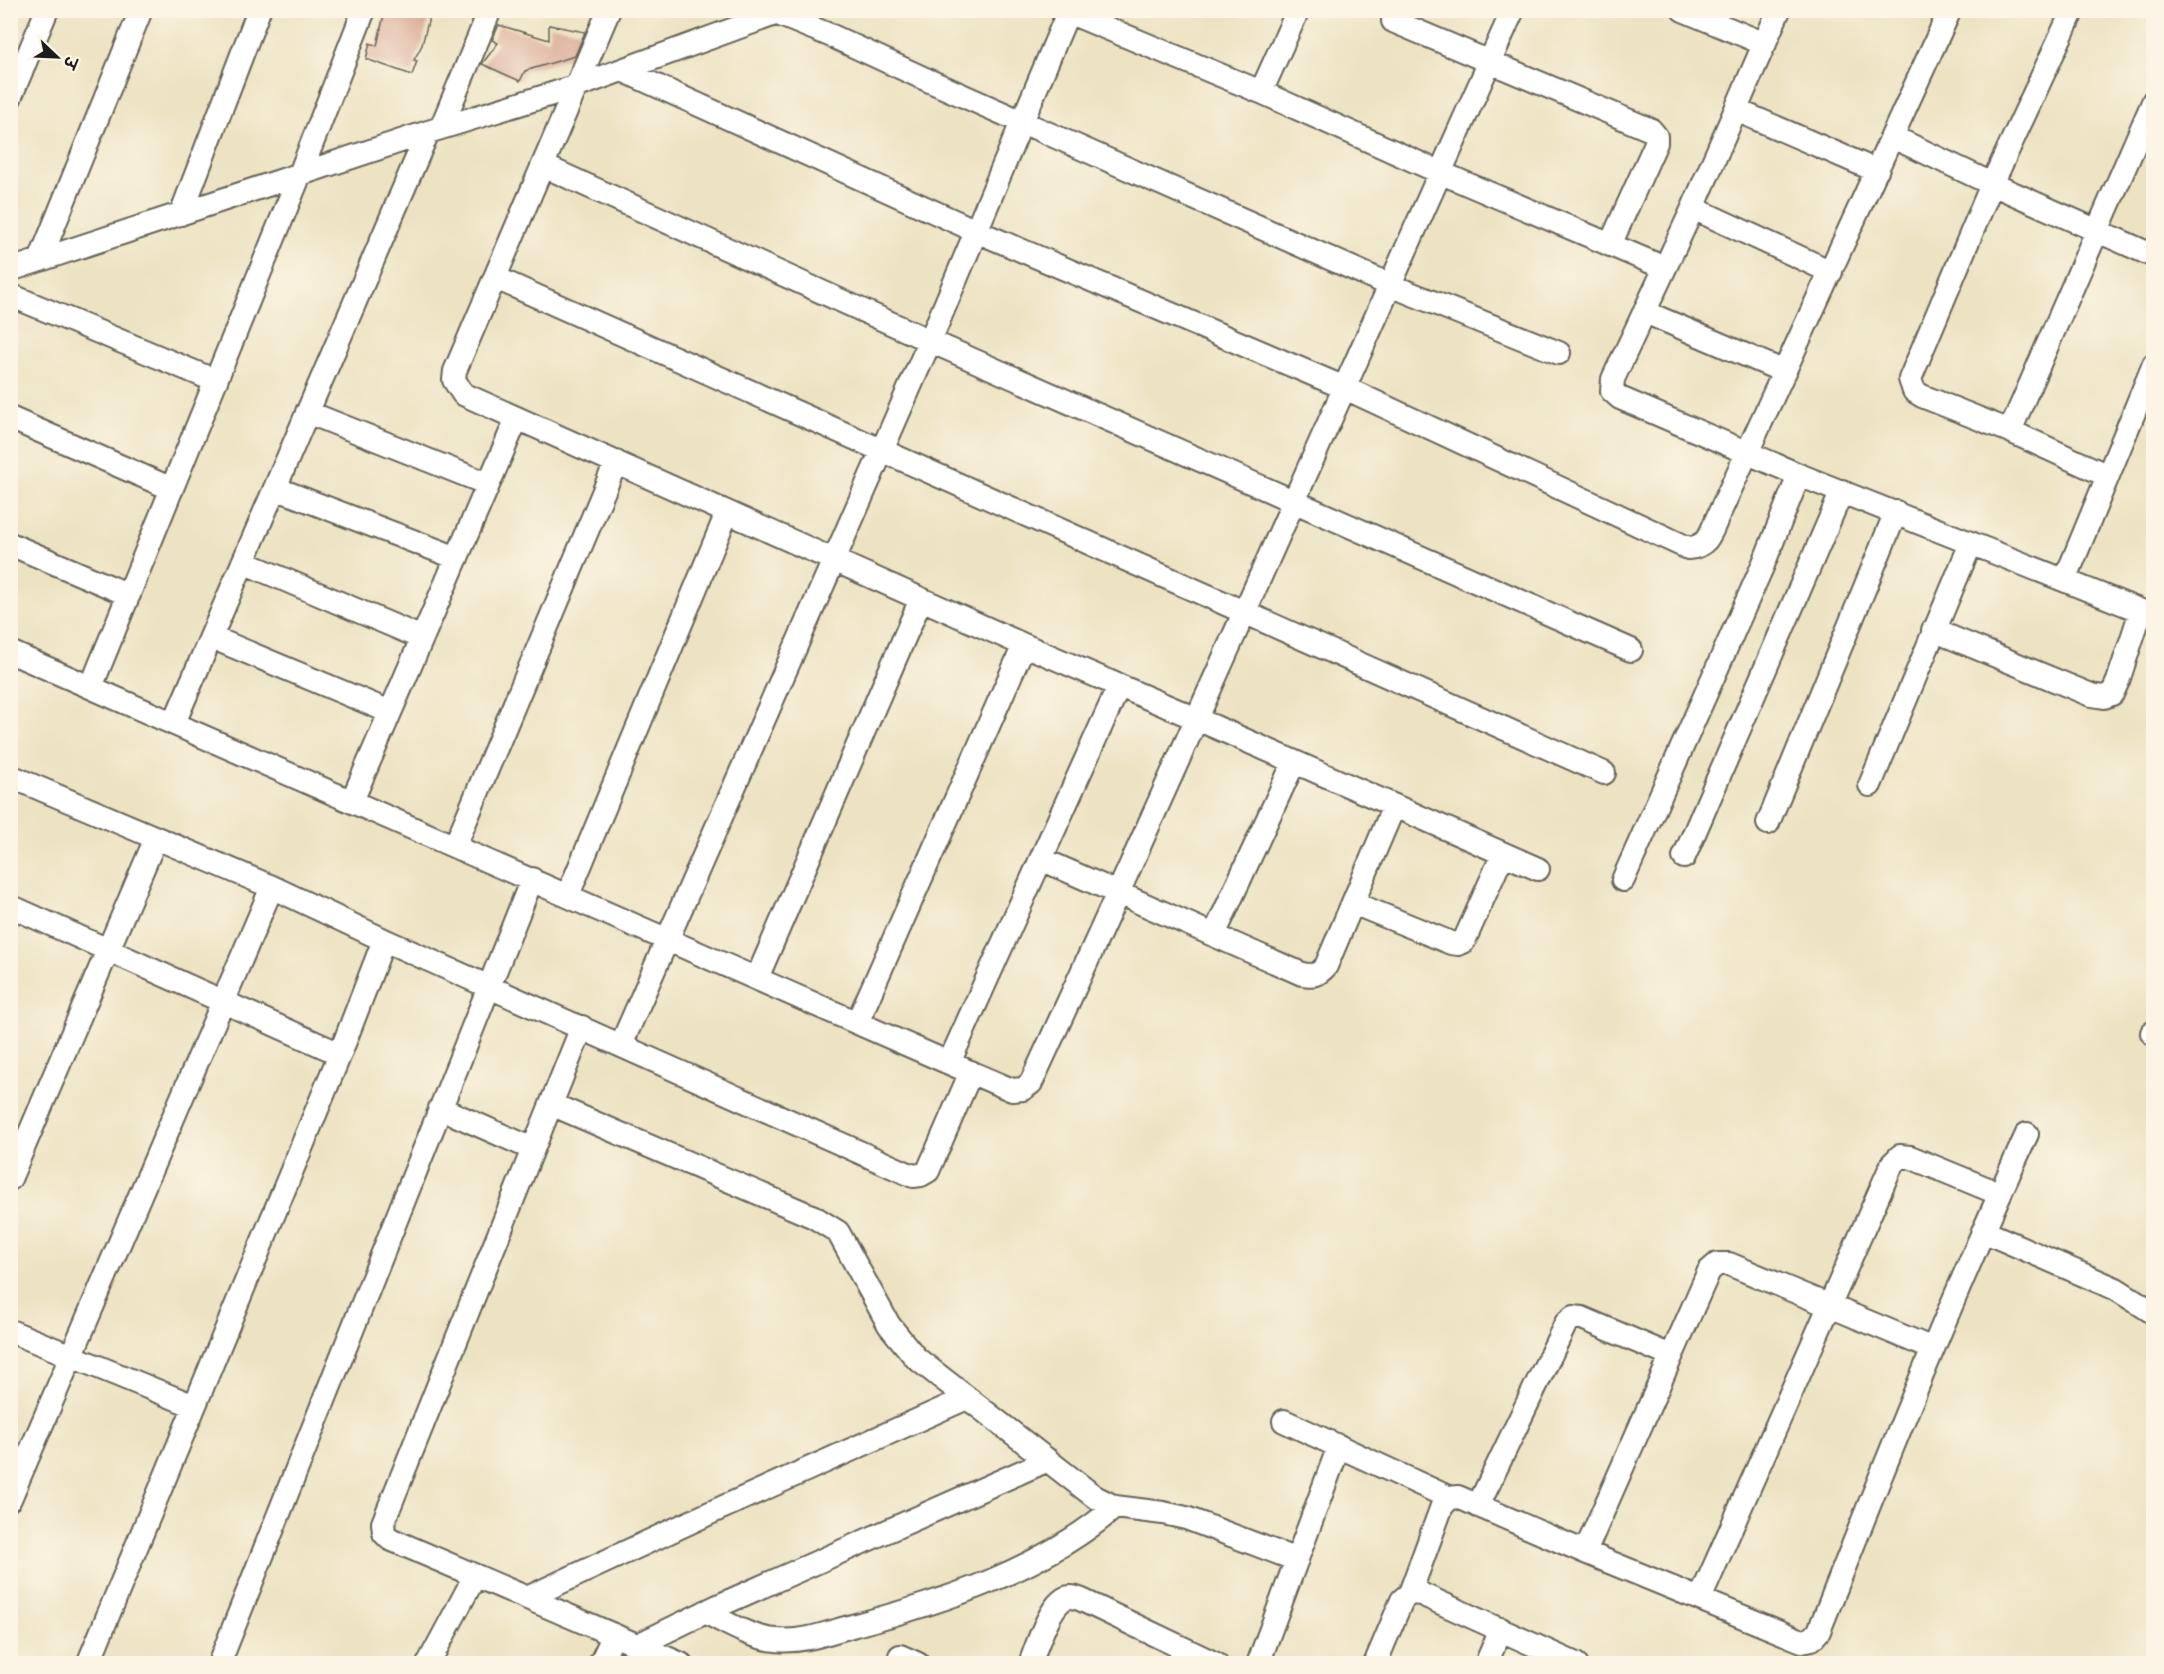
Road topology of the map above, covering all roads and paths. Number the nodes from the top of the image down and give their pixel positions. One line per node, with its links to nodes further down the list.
1 (47, 10): 21 (street)
2 (141, 10): 38 (street)
3 (259, 10): 33 (street)
4 (364, 10): 30 (street)
5 (490, 10): 25 (street)
6 (609, 10): 19 (street)
7 (1299, 10): 20 (street)
8 (1513, 10): 17 (street)
9 (1683, 10): 16 (street)
10 (1779, 10): 16 (street)
11 (1950, 10): 26 (street)
12 (2073, 10): 31 (street)
13 (1066, 11): 20 (street); 24 (street)
14 (782, 12): 18 (street); 24 (street)
15 (1393, 21): 17 (street)
16 (1765, 44): 23 (street)
17 (1490, 61): 29 (street); 36 (street)
18 (622, 70): 19 (street); 34 (street)
19 (578, 86): 25 (street); 27 (street)
20 (1261, 92): 29 (street)
21 (10, 98)
22 (2154, 100): 35 (street)
23 (1736, 110): 28 (street); 32 (street)
24 (1021, 121): 34 (street); 43 (street)
25 (434, 130): 30 (street); 52 (street)
26 (1893, 137): 28 (street); 31 (street)
27 (543, 166): 42 (street); 46 (street)
28 (1877, 171): 41 (street)
29 (1439, 172): 36 (street); 43 (street)
30 (300, 174): 33 (street); 50 (street)
31 (1992, 184): 35 (street); 55 (street)
32 (1693, 208): 39 (street); 41 (street)
33 (181, 214): 38 (street)
34 (976, 231): 46 (street); 51 (street)
35 (2097, 231): 37 (street); 55 (street)
36 (1610, 245): 39 (street)
37 (2154, 256)
38 (40, 260): 40 (street)
39 (1665, 268): 45 (street)
40 (10, 270)
41 (1831, 272): 49 (street)
42 (496, 278): 54 (street); 56 (street)
43 (1390, 285): 47 (street); 51 (street)
44 (10, 295): 50 (street)
45 (1645, 312): 49 (street); 57 (street)
46 (930, 341): 56 (street); 65 (street)
47 (1559, 353)
48 (2154, 364): 60 (street)
49 (1785, 372): 57 (street)
50 (216, 381): 63 (street)
51 (1345, 388): 57 (street); 65 (street)
52 (308, 412): 61 (street); 62 (street)
53 (10, 418): 63 (street)
54 (517, 418): 58 (street); 61 (street)
55 (2010, 430): 60 (street)
56 (880, 451): 71 (street); 76 (street)
57 (1747, 452): 59 (street)
58 (616, 462): 67 (street); 97 (street)
59 (1798, 475): 64 (street); 103 (street)
60 (2108, 476): 73 (street)
61 (488, 484): 70 (street)
62 (275, 488): 70 (street); 72 (street)
63 (172, 489): 74 (street)
64 (1842, 491): 66 (street); 99 (street)
65 (1293, 502): 76 (street); 82 (street)
66 (1896, 512): 68 (street); 95 (street)
67 (727, 513): 71 (street); 106 (street)
68 (1971, 543): 73 (street); 78 (street)
69 (10, 544): 74 (street)
70 (457, 558): 80 (street)
71 (833, 560): 75 (street); 110 (street)
72 (243, 562): 79 (street); 80 (street)
73 (2065, 580): 77 (street)
74 (129, 595): 85 (street)
75 (921, 600): 81 (street); 113 (street)
76 (1244, 611): 87 (street); 90 (street)
77 (2147, 613): 78 (street)
78 (1933, 630): 92 (street)
79 (211, 638): 86 (street); 88 (street)
80 (422, 638): 86 (street)
81 (1024, 645): 84 (street); 116 (street)
82 (1631, 650)
83 (10, 652): 85 (street)
84 (1119, 686): 87 (street); 100 (street)
85 (91, 687): 88 (street)
86 (390, 712): 93 (street)
87 (1197, 719): 89 (street); 105 (street)
88 (174, 723): 93 (street)
89 (1293, 762): 94 (street); 109 (street)
90 (1604, 773)
91 (10, 776): 96 (street)
92 (1870, 785)
93 (352, 801): 97 (street)
94 (1394, 806): 98 (street); 107 (street)
95 (1768, 823)
96 (156, 838): 104 (street); 112 (street)
97 (455, 846): 102 (street)
98 (1503, 854): 101 (street); 107 (street)
99 (1684, 857)
100 (1041, 859): 105 (street); 120 (street)
101 (1538, 869)
102 (532, 879): 106 (street); 114 (street)
103 (1623, 880)
104 (272, 887): 111 (street); 115 (street)
105 (1119, 893): 109 (street); 121 (street)
106 (568, 895): 110 (street)
107 (1353, 903): 109 (street)
108 (10, 906): 112 (street)
109 (1214, 935)
110 (666, 938): 113 (street); 118 (street)
111 (384, 940): 114 (street); 119 (street)
112 (109, 949): 115 (street); 126 (street)
113 (757, 978): 116 (street)
114 (488, 986): 117 (street); 123 (street)
115 (223, 1001): 119 (street); 133 (street)
116 (857, 1023): 120 (street)
117 (582, 1027): 118 (street); 122 (street)
118 (621, 1045): 121 (street)
119 (339, 1053): 136 (street)
120 (949, 1063): 121 (street)
121 (971, 1072)
122 (552, 1104): 125 (street); 135 (street)
123 (440, 1108): 125 (street); 155 (street)
124 (2027, 1134): 127 (street)
125 (533, 1149): 146 (street)
126 (10, 1179)
127 (2000, 1194): 128 (street); 129 (street)
128 (1983, 1231): 130 (street); 132 (street)
129 (1829, 1306): 132 (street); 134 (street); 149 (street)
130 (2154, 1312)
131 (10, 1331): 133 (street)
132 (1933, 1349): 149 (street)
133 (72, 1356): 136 (street); 141 (street)
134 (1671, 1356): 142 (street); 144 (street)
135 (967, 1398): 139 (street); 148 (street)
136 (194, 1407): 154 (street)
137 (1284, 1421): 138 (street)
138 (1339, 1446): 140 (street); 145 (street)
139 (1048, 1460): 143 (street); 150 (street)
140 (1450, 1498): 142 (street); 147 (street)
141 (10, 1499)
142 (1478, 1506): 144 (street)
143 (1115, 1507): 145 (street); 150 (street)
144 (1585, 1552): 149 (street)
145 (1297, 1560): 161 (street)
146 (475, 1576): 148 (street); 156 (street)
147 (1410, 1593): 151 (street); 162 (street)
148 (527, 1598): 152 (street)
149 (1700, 1599)
150 (705, 1612): 153 (street)
151 (1501, 1629): 163 (street); 164 (street)
152 (614, 1635): 153 (street); 157 (street)
153 (638, 1645): 158 (street)
154 (88, 1664)
155 (219, 1664)
156 (428, 1664)
157 (600, 1664)
158 (681, 1664)
159 (1030, 1664): 160 (street)
160 (1216, 1664)
161 (1258, 1664)
162 (1375, 1664)
163 (1486, 1664)
164 (1576, 1664)

